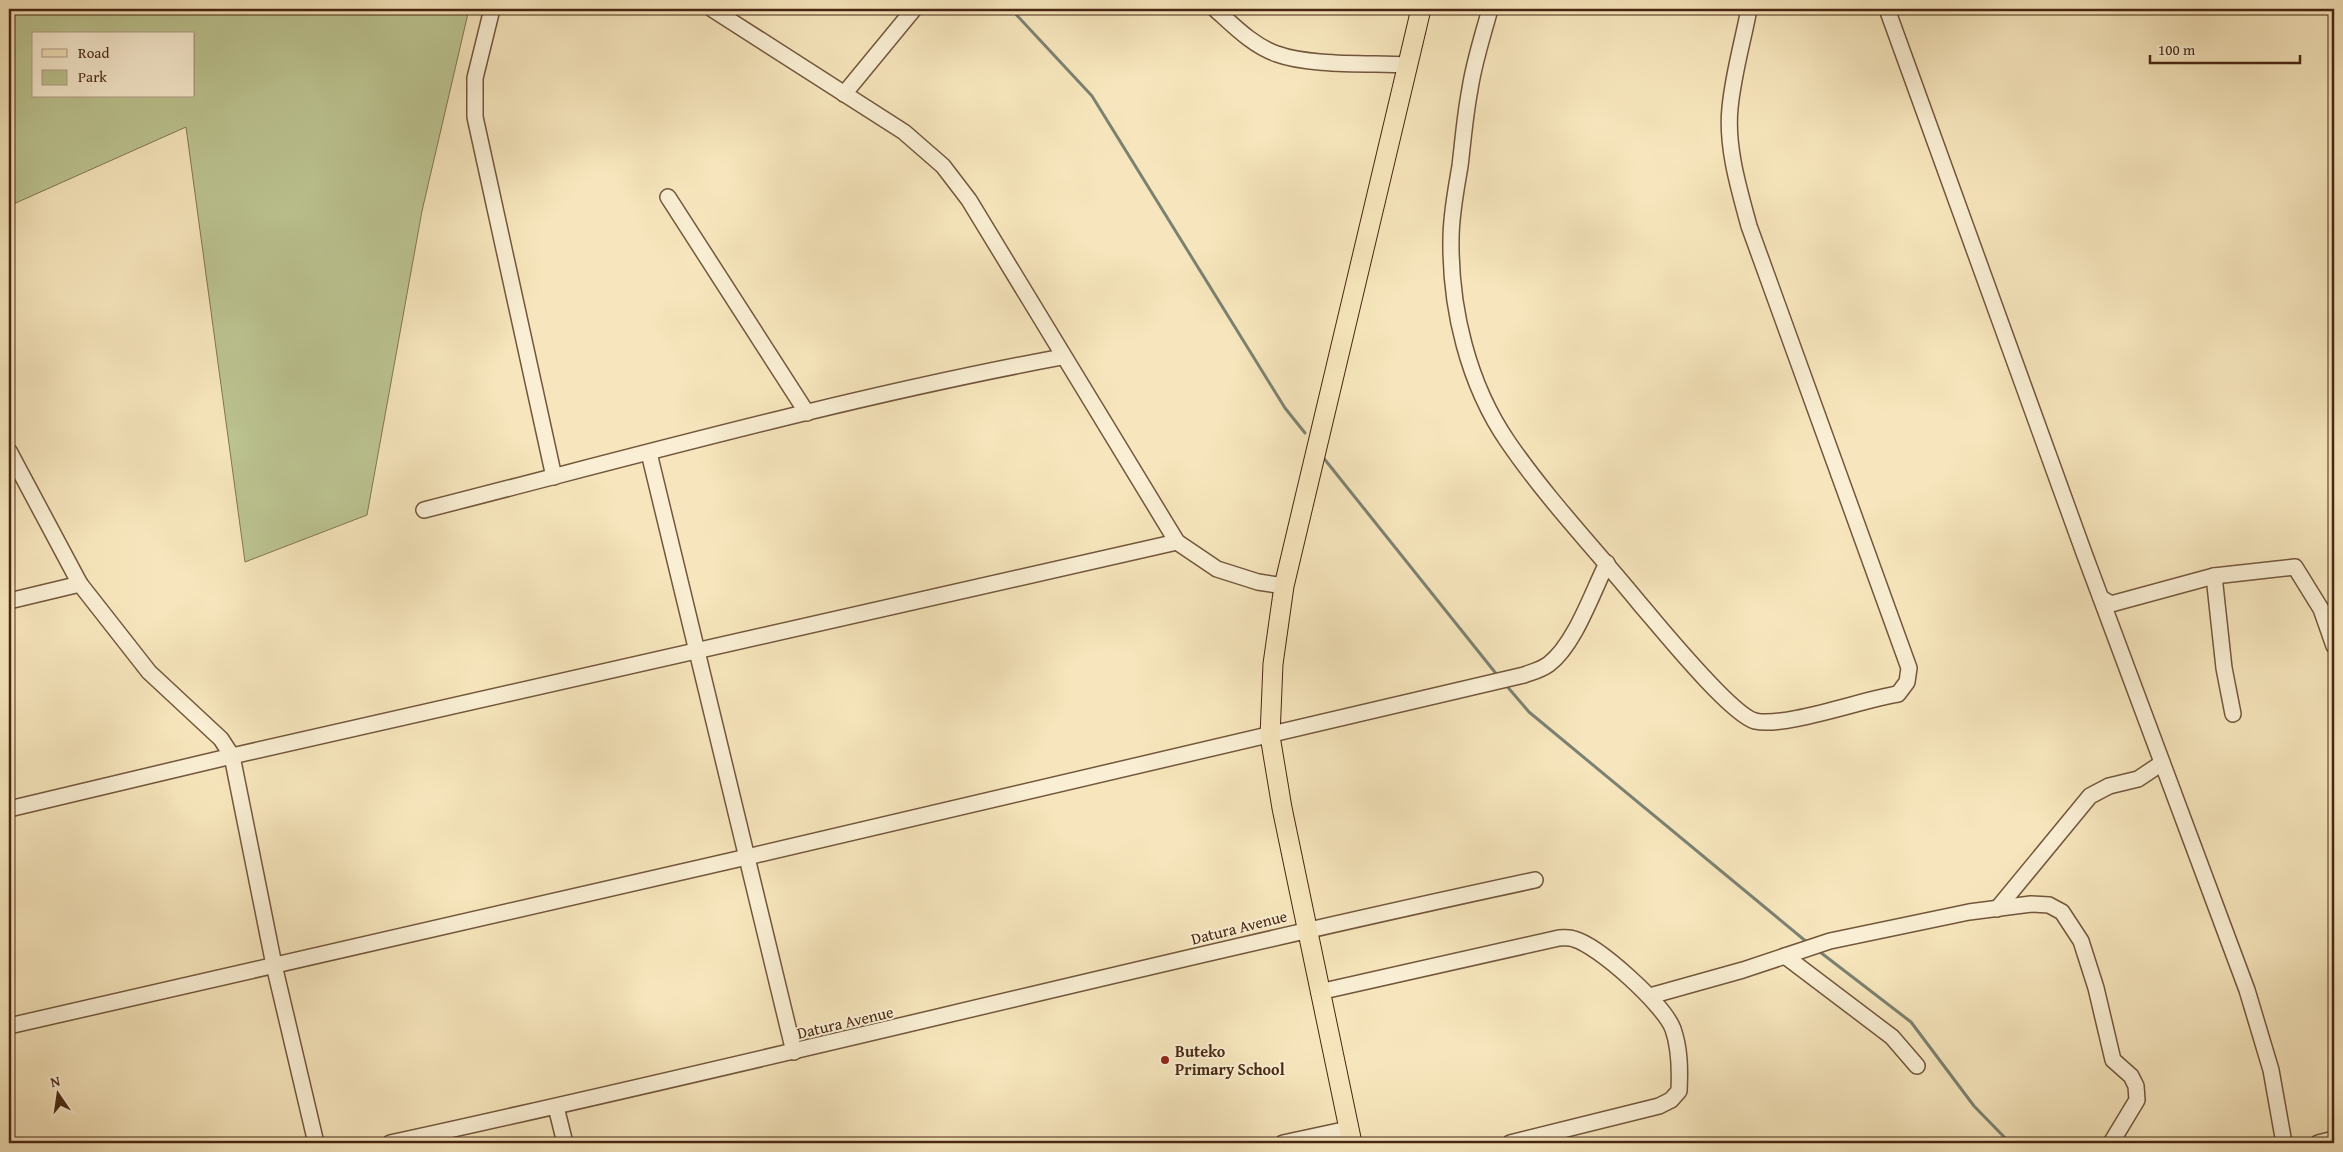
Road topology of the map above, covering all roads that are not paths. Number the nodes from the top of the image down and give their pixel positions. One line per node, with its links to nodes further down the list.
1 (492, 9): 16 (street)
2 (712, 9): 10 (street)
3 (914, 9): 10 (street)
4 (1215, 9): 9 (street)
5 (1421, 9): 9 (main road)
6 (1490, 9): 19 (street)
7 (1749, 9): 19 (street)
8 (1887, 9): 23 (street)
9 (1407, 65): 22 (main road)
10 (844, 94): 12 (street)
11 (668, 197): 13 (street)
12 (1062, 357): 13 (street); 18 (street)
13 (807, 413): 15 (street)
14 (9, 451): 21 (street)
15 (648, 453): 16 (street); 26 (street)
16 (554, 477): 17 (street)
17 (424, 510)
18 (1177, 542): 22 (street); 26 (street)
19 (1607, 563): 28 (street)
20 (2214, 576): 23 (street); 25 (street); 27 (street)
21 (80, 584): 24 (street); 29 (street)
22 (1284, 586): 28 (main road)
23 (2101, 598): 30 (street)
24 (9, 601)
25 (2334, 646)
26 (697, 652): 29 (street); 32 (street)
27 (2233, 714)
28 (1270, 736): 32 (street); 35 (main road)
29 (232, 756): 31 (street); 37 (street)
30 (2162, 763): 34 (street); 52 (street)
31 (9, 809)
32 (747, 858): 37 (street); 41 (street)
33 (1534, 880): 35 (street, Datura Avenue)
34 (1997, 909): 36 (street); 51 (street)
35 (1307, 929): 38 (main road); 41 (street, Datura Avenue)
36 (1785, 956): 39 (street); 42 (street)
37 (274, 965): 40 (street); 46 (street)
38 (1319, 992): 39 (street); 44 (main road)
39 (1650, 996): 50 (street)
40 (9, 1026)
41 (794, 1052): 43 (street, Datura Avenue)
42 (1917, 1066)
43 (556, 1107): 47 (street, Datura Avenue); 48 (street)
44 (1350, 1136): 49 (street)
45 (2334, 1139): 53 (street)
46 (316, 1143)
47 (390, 1143)
48 (565, 1143)
49 (1283, 1143)
50 (1510, 1143)
51 (2111, 1143)
52 (2284, 1143)
53 (2318, 1143)

